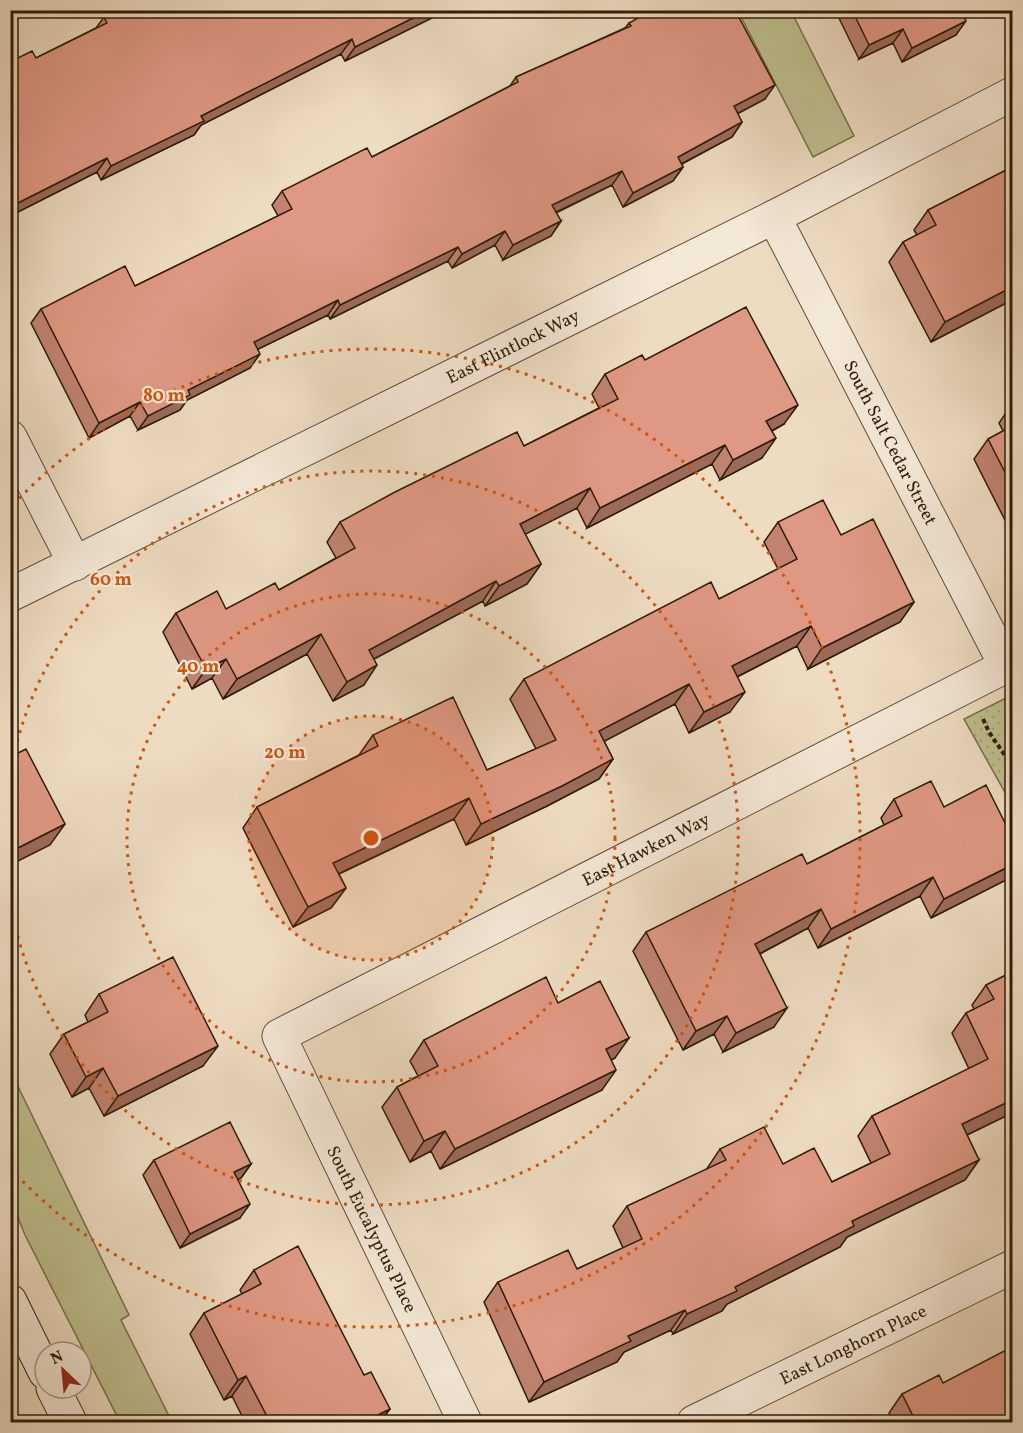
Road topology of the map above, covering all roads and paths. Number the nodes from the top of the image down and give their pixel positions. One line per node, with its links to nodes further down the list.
1 (1012, 94): 2 (street, East Flintlock Way)
2 (774, 217): 4 (street, East Flintlock Way); 6 (street, South Salt Cedar Street)
3 (10, 437): 4 (street)
4 (75, 564): 5 (street, East Flintlock Way)
5 (10, 595)
6 (1010, 665): 7 (street, East Hawken Way)
7 (967, 686): 8 (path); 9 (street, East Hawken Way)
8 (1012, 766)
9 (279, 1036): 15 (street, South Eucalyptus Place)
10 (1012, 1267): 16 (street, East Longhorn Place)
11 (10, 1301): 12 (street)
12 (33, 1348)
13 (59, 1400): 14 (street)
14 (70, 1422)
15 (465, 1422)
16 (694, 1422)

